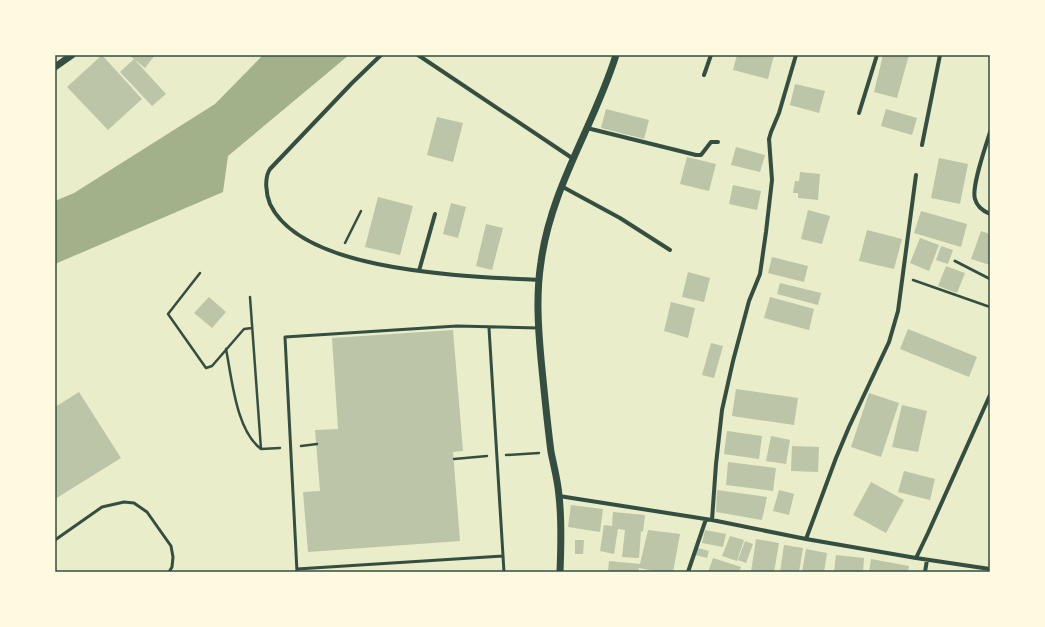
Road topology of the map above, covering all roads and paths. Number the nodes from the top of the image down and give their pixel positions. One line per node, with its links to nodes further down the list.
1 (72, 55): 9 (street)
2 (381, 55): 23 (street)
3 (418, 55): 16 (street)
4 (616, 55): 12 (street)
5 (711, 55): 10 (street)
6 (796, 55): 42 (street)
7 (877, 55): 11 (street)
8 (940, 55): 15 (street)
9 (55, 67)
10 (704, 75)
11 (858, 113)
12 (586, 128): 14 (street); 16 (street)
13 (990, 132): 21 (street)
14 (718, 142)
15 (922, 145)
16 (572, 158): 18 (street)
17 (916, 175): 27 (street)
18 (561, 186): 22 (street); 29 (street)
19 (361, 211): 23 (path)
20 (435, 214): 25 (street)
21 (990, 214)
22 (670, 250)
23 (339, 254): 25 (street)
24 (955, 261): 28 (lane)
25 (419, 271): 29 (street)
26 (200, 273): 35 (path)
27 (902, 276): 31 (path); 43 (street)
28 (990, 279)
29 (539, 280): 34 (street)
30 (250, 297): 32 (path)
31 (990, 307)
32 (252, 328): 35 (path); 39 (path)
33 (488, 328): 34 (lane); 38 (lane); 45 (lane)
34 (538, 328): 40 (street)
35 (226, 349): 39 (path)
36 (990, 396): 46 (street)
37 (316, 444): 38 (path)
38 (291, 447): 39 (path); 49 (lane)
39 (261, 450)
40 (559, 496): 41 (street); 52 (street)
41 (706, 519): 42 (street); 53 (street)
42 (712, 520): 43 (street)
43 (806, 539): 46 (street)
44 (55, 540): 50 (lane)
45 (503, 556): 49 (lane); 51 (lane)
46 (916, 558): 47 (street)
47 (927, 560): 48 (street); 54 (street)
48 (990, 569)
49 (297, 570)
50 (169, 572)
51 (504, 572)
52 (560, 572)
53 (688, 572)
54 (925, 572)

